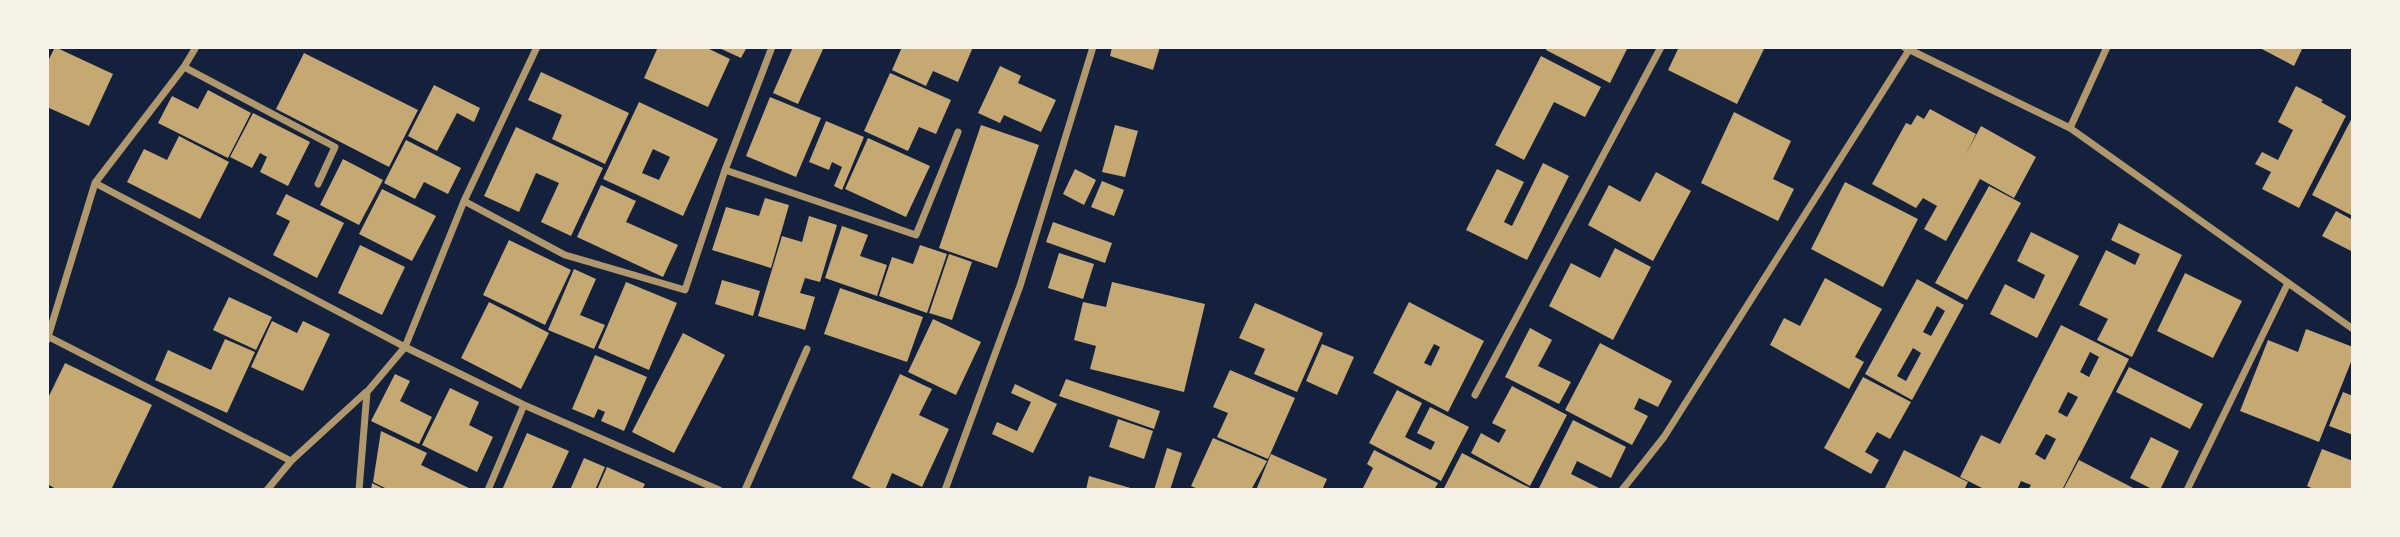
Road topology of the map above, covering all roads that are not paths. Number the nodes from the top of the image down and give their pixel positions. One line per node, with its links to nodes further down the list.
1 (196, 47): 8 (street)
2 (537, 47): 14 (street)
3 (772, 47): 11 (street)
4 (1093, 47): 29 (street)
5 (1661, 47): 21 (street)
6 (2107, 47): 9 (street)
7 (1906, 49): 9 (street); 30 (street)
8 (184, 67): 12 (street); 13 (street)
9 (2070, 128): 15 (street)
10 (958, 132): 11 (street)
11 (725, 170): 14 (street)
12 (95, 183): 17 (street); 18 (street)
13 (318, 184)
14 (464, 201): 18 (street)
15 (2288, 283): 16 (street); 31 (street)
16 (2353, 329)
17 (48, 338): 23 (street)
18 (405, 347): 20 (street); 22 (street)
19 (807, 349): 28 (street)
20 (367, 392): 23 (street); 25 (street)
21 (1475, 396)
22 (524, 405): 26 (street); 27 (street)
23 (291, 461): 24 (street)
24 (267, 490)
25 (359, 490)
26 (488, 490)
27 (719, 490)
28 (745, 490)
29 (945, 490)
30 (1622, 490)
31 (2187, 490)

